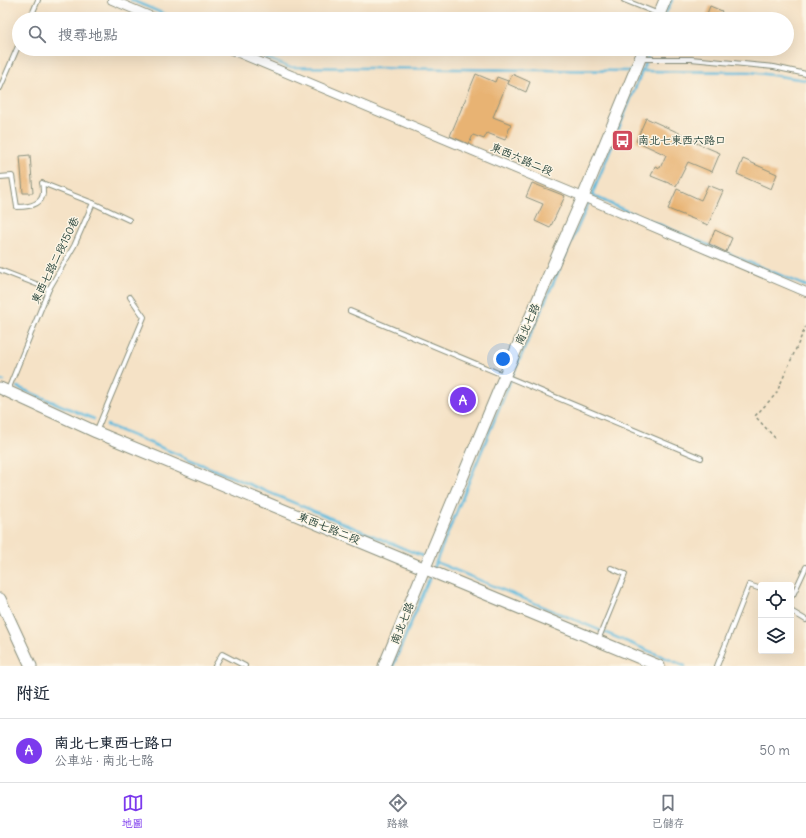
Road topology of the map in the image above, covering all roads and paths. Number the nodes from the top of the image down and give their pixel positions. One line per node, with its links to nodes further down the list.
1 (38, 0): 5 (lane)
2 (112, 0): 6 (street)
3 (624, 0): 7 (lane)
4 (665, 0): 8 (street)
5 (33, 12)
6 (140, 12)
7 (650, 12)
8 (660, 12)
9 (14, 56): 14 (lane)
10 (246, 56): 16 (street, 東西六路二段)
11 (641, 56): 16 (street, 南北七路)
12 (662, 56): 13 (lane)
13 (806, 74)
14 (0, 88)
15 (0, 177): 17 (lane)
16 (583, 197): 21 (street, 東西六路二段); 25 (street, 南北七路)
17 (93, 203): 18 (lane); 20 (lane, 東西七路二段150巷)
18 (129, 220)
19 (0, 270): 20 (lane)
20 (49, 290): 26 (lane, 東西七路二段150巷)
21 (806, 292)
22 (130, 297): 27 (lane)
23 (350, 311): 25 (lane)
24 (806, 326): 28 (path)
25 (505, 375): 29 (lane); 31 (street, 南北七路)
26 (4, 390): 27 (street, 東西七路二段)
27 (96, 432): 31 (street, 東西七路二段)
28 (775, 438)
29 (701, 458)
30 (806, 567): 34 (lane)
31 (425, 568): 38 (street, 東西七路二段); 42 (street, 南北七路)
32 (611, 568): 38 (lane)
33 (758, 589): 44 (lane)
34 (794, 593)
35 (0, 599): 39 (street)
36 (794, 613): 37 (lane)
37 (806, 620)
38 (598, 641): 43 (street, 東西七路二段)
39 (31, 666)
40 (215, 666): 41 (lane)
41 (245, 666)
42 (384, 666)
43 (659, 666)
44 (717, 666)

